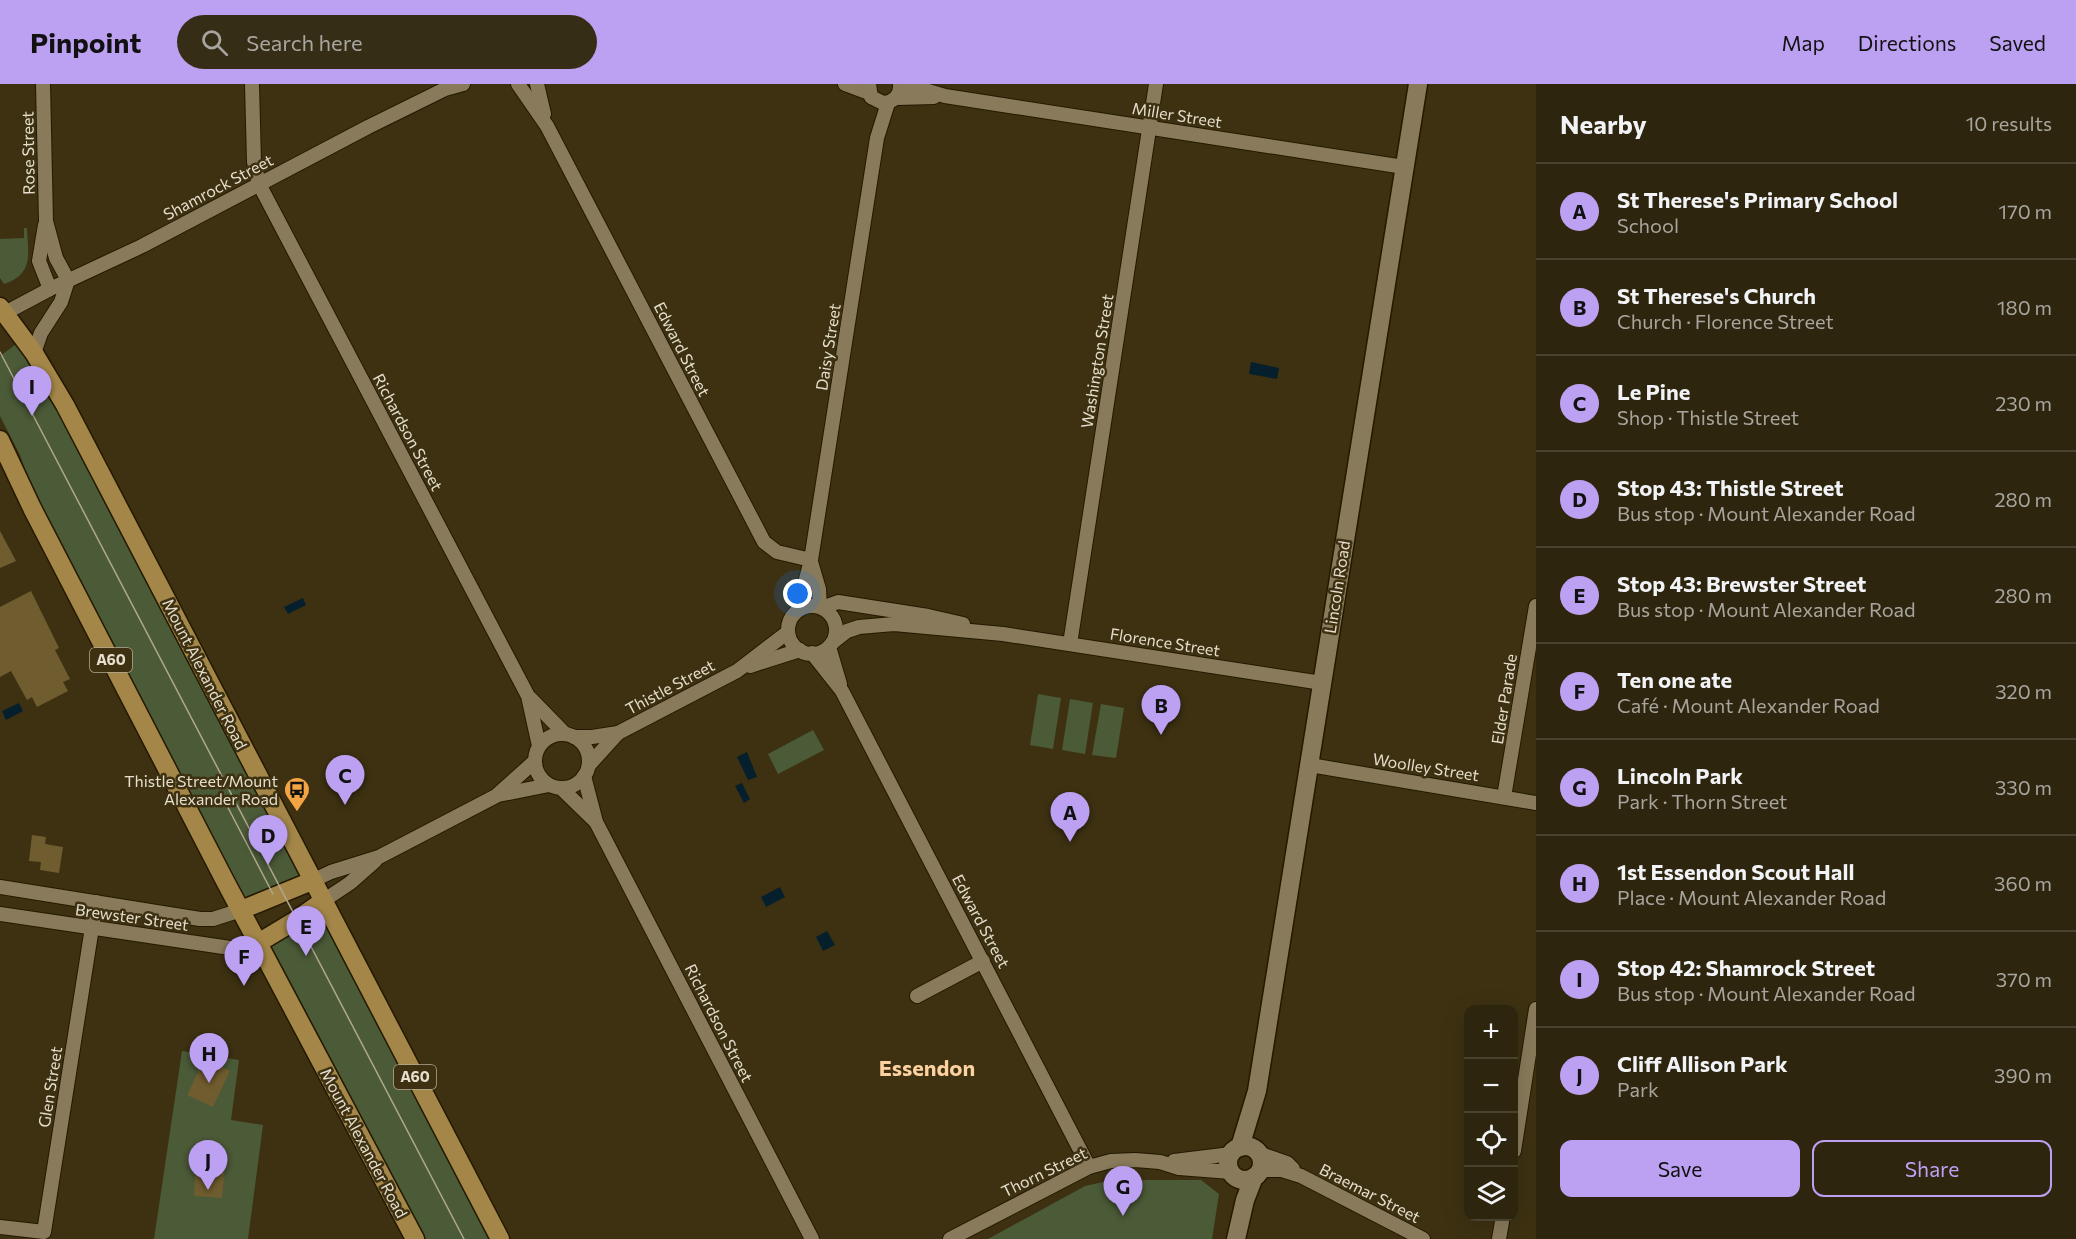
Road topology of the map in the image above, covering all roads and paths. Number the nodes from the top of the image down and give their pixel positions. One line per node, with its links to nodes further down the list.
1 (44, 84): 15 (street, Rose Street)
2 (252, 84): 14 (street, Richardson Street)
3 (463, 84): 9 (street, Shamrock Street)
4 (518, 84): 11 (street, Edward Street)
5 (537, 84): 11 (street, Edward Street)
6 (845, 84): 10 (street, Miller Street)
7 (1156, 84): 12 (street, Washington Street)
8 (1418, 84): 13 (main road, Lincoln Road)
9 (447, 86): 14 (street, Shamrock Street)
10 (886, 92): 12 (street, Miller Street); 21 (street, Daisy Street)
11 (547, 126): 21 (street, Edward Street)
12 (1150, 128): 13 (street, Miller Street); 28 (street, Washington Street)
13 (1404, 167): 31 (main road, Lincoln Road)
14 (259, 184): 16 (street, Shamrock Street); 33 (street, Richardson Street)
15 (46, 221): 16 (street, Rose Street); 17 (street, Rose Street)
16 (68, 280): 17 (street, Shamrock Street); 19 (street)
17 (51, 289): 18 (street, Shamrock Street)
18 (2, 312): 19 (main road, Mount Alexander Road / A60)
19 (34, 353): 46 (main road, Mount Alexander Road / A60)
20 (0, 440): 50 (main road, Mount Alexander Road / A60)
21 (811, 560): 23 (street, Daisy Street); 24 (street, Daisy Street)
22 (1536, 607): 42 (street, Elder Parade)
23 (821, 608): 24 (street); 26 (street, Florence Street); 27 (street)
24 (798, 610): 25 (street)
25 (788, 632): 29 (street); 30 (street, Thistle Street)
26 (1003, 634): 27 (street, Florence Street); 28 (street, Florence Street)
27 (831, 644): 29 (street); 32 (street, Edward Street)
28 (1070, 644): 31 (street, Florence Street)
29 (806, 652): 30 (street, Thistle Street); 32 (street, Edward Street)
30 (737, 671): 34 (street, Thistle Street)
31 (1322, 683): 38 (main road, Lincoln Road)
32 (842, 691): 54 (street, Edward Street)
33 (528, 696): 35 (street, Richardson Street); 36 (street, Richardson Street)
34 (618, 733): 35 (street, Thistle Street); 39 (street, Thistle Street)
35 (570, 735): 36 (street); 39 (street)
36 (539, 746): 37 (street)
37 (535, 761): 40 (street); 41 (street)
38 (1310, 765): 42 (street, Woolley Street); 58 (main road, Lincoln Road)
39 (586, 770): 40 (street); 44 (street, Richardson Street)
40 (555, 786): 41 (street); 44 (street, Richardson Street)
41 (496, 796): 45 (street)
42 (1504, 797): 43 (street, Woolley Street)
43 (1536, 803)
44 (596, 822): 68 (street, Richardson Street)
45 (379, 857): 46 (street); 48 (street)
46 (312, 880): 48 (main road, Mount Alexander Road / A60); 50 (main road)
47 (0, 887): 49 (street, Brewster Street)
48 (323, 901): 53 (main road); 67 (main road, Mount Alexander Road / A60)
49 (96, 902): 50 (street, Brewster Street); 52 (street, Glen Street)
50 (241, 910): 53 (main road, Mount Alexander Road / A60)
51 (0, 914): 52 (street, Brewster Street)
52 (92, 928): 53 (street, Brewster Street); 63 (street, Glen Street)
53 (258, 943): 66 (main road, Mount Alexander Road / A60)
54 (983, 961): 55 (street); 60 (street, Edward Street)
55 (917, 996)
56 (1536, 1009): 57 (street)
57 (1518, 1125)
58 (1250, 1159): 59 (street, Thorn Street); 61 (main road, Lincoln Road); 64 (main road, Lincoln Road); 70 (street, Braemar Street)
59 (1160, 1162): 60 (street, Thorn Street); 61 (street, Thorn Street)
60 (1089, 1167): 69 (street, Thorn Street)
61 (1232, 1174): 64 (main road, Lincoln Road)
62 (1502, 1221): 65 (street)
63 (0, 1227)
64 (1237, 1236)
65 (1500, 1238)
66 (415, 1239)
67 (500, 1239)
68 (812, 1239)
69 (950, 1239)
70 (1423, 1239)

